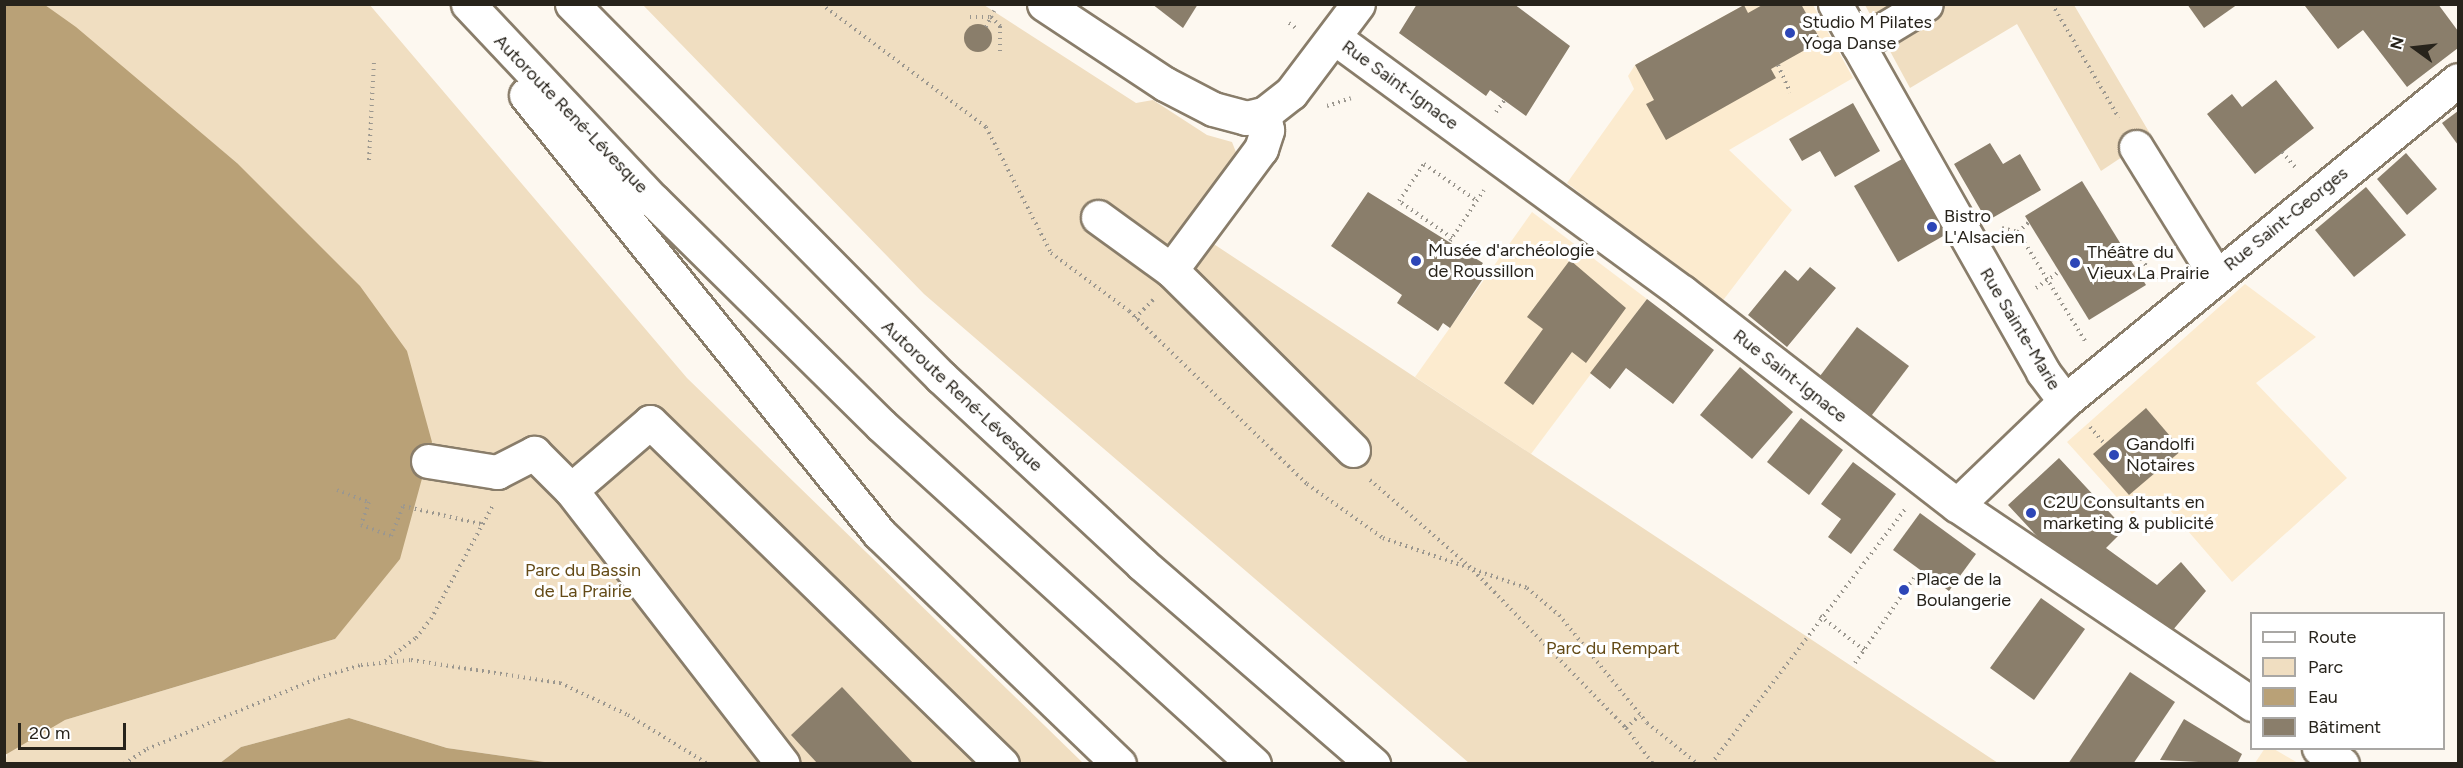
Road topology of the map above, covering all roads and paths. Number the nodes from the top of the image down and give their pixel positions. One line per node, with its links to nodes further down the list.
1 (453, 4): 61 (main road)
2 (468, 4): 62 (main road, Autoroute René-Lévesque)
3 (572, 4): 63 (main road, Autoroute René-Lévesque)
4 (1044, 4): 20 (main road)
5 (1358, 4): 13 (main road)
6 (1835, 4): 14 (main road, Rue Sainte-Marie)
7 (1926, 4): 14 (main road)
8 (2052, 4): 21 (path)
9 (994, 11): 11 (path)
10 (970, 17): 11 (path)
11 (992, 17): 12 (path); 15 (path)
12 (986, 27)
13 (1335, 38): 20 (main road); 46 (main road, Rue Saint-Ignace)
14 (1858, 45): 38 (main road, Rue Sainte-Marie)
15 (1000, 52)
16 (374, 62): 22 (path)
17 (1778, 65): 19 (path)
18 (2458, 80): 32 (main road, Rue Saint-Georges)
19 (1790, 92)
20 (1255, 116): 34 (main road)
21 (2136, 147): 32 (main road)
22 (369, 160)
23 (1487, 186): 24 (path)
24 (1477, 201): 24 (path)
25 (1098, 217): 34 (main road)
26 (2029, 222): 27 (path)
27 (2018, 231): 28 (path); 33 (path)
28 (1995, 232)
29 (2131, 260): 31 (path)
30 (2060, 272): 33 (path)
31 (2151, 273)
32 (2216, 276): 38 (main road, Rue Saint-Georges)
33 (2047, 280): 35 (path); 37 (path)
34 (1164, 283): 36 (path); 41 (main road)
35 (2031, 292)
36 (1135, 318)
37 (2087, 344)
38 (2074, 410): 39 (path); 46 (main road, Rue Saint-Georges)
39 (2105, 444)
40 (428, 461): 43 (main road)
41 (1360, 462): 55 (path)
42 (337, 490): 47 (path)
43 (571, 490): 59 (main road); 60 (main road)
44 (1912, 501): 49 (path)
45 (493, 504): 47 (path)
46 (1957, 506): 53 (main road, Rue Saint-Ignace)
47 (482, 524): 51 (path)
48 (1920, 569): 50 (path)
49 (1820, 616): 50 (path); 65 (path)
50 (1864, 650): 52 (path)
51 (385, 662): 57 (path); 58 (path)
52 (1855, 663)
53 (2250, 703)
54 (1640, 715): 55 (path)
55 (1626, 728): 64 (path)
56 (2322, 750): 66 (main road)
57 (123, 764)
58 (708, 764)
59 (783, 764)
60 (1002, 764)
61 (1119, 764)
62 (1254, 764)
63 (1373, 764)
64 (1653, 764)
65 (1711, 764)
66 (2342, 764)

